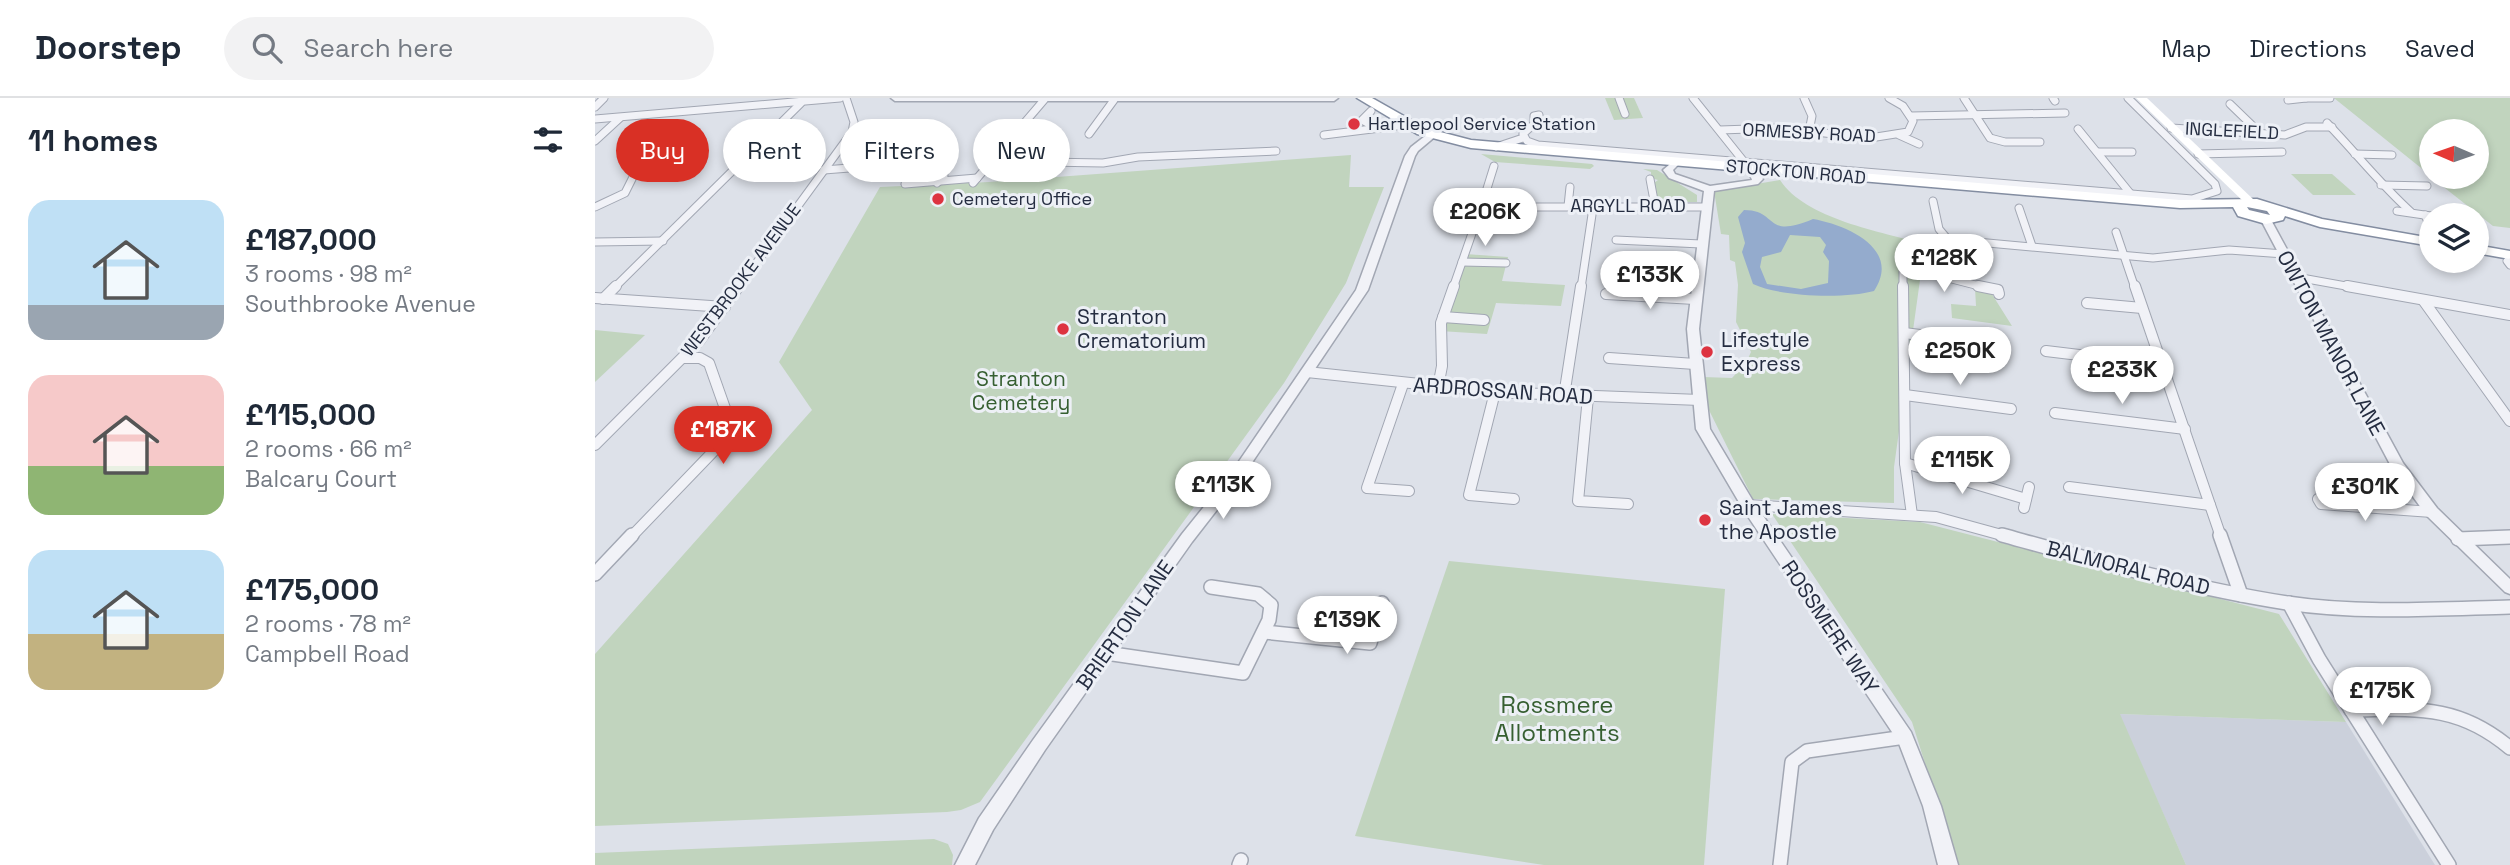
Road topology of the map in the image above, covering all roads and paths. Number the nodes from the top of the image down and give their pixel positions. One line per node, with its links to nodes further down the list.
1 (604, 98): 25 (street)
2 (840, 98): 23 (street)
3 (846, 98): 66 (street, WESTBROOKE AVENUE)
4 (895, 98): 5 (street)
5 (902, 98): 17 (street)
6 (1334, 98): 18 (street)
7 (1349, 98): 26 (highway, STOCKTON ROAD)
8 (1363, 98): 49 (highway, STOCKTON ROAD)
9 (1619, 98): 31 (street)
10 (1694, 98): 43 (street)
11 (1804, 98): 44 (street)
12 (1889, 98): 33 (street, ORMESBY ROAD)
13 (1964, 98): 27 (street)
14 (2128, 98): 80 (street, STOCKTON ROAD)
15 (2141, 98): 41 (main road)
16 (2306, 98): 19 (street); 22 (street)
17 (997, 99): 20 (street)
18 (1203, 99): 21 (street)
19 (2330, 99)
20 (1044, 100): 21 (street); 35 (street)
21 (1114, 100): 46 (street)
22 (2288, 100)
23 (801, 103): 34 (street); 97 (street)
24 (2230, 104): 29 (street)
25 (595, 107)
26 (1371, 111): 38 (highway, STOCKTON ROAD); 40 (street)
27 (1973, 113): 28 (street); 33 (street); 54 (street)
28 (2065, 113)
29 (2240, 113): 30 (street); 45 (street)
30 (2249, 113)
31 (1625, 114)
32 (1539, 115): 50 (street)
33 (1911, 116): 48 (street, ORMESBY ROAD)
34 (620, 118): 36 (street); 51 (street)
35 (1028, 119)
36 (595, 120)
37 (2325, 121): 39 (street)
38 (1398, 127): 40 (street); 49 (highway, STOCKTON ROAD)
39 (2332, 127): 45 (street, INGLEFIELD); 61 (street)
40 (1376, 128): 47 (street)
41 (2171, 128): 45 (street, INGLEFIELD); 60 (main road)
42 (2078, 129): 56 (street)
43 (1720, 130): 44 (street, ORMESBY ROAD); 67 (street)
44 (1809, 131): 48 (street, ORMESBY ROAD)
45 (2260, 133)
46 (1089, 134)
47 (1324, 135)
48 (1899, 135): 52 (street, ORMESBY ROAD)
49 (1428, 138): 53 (highway, STOCKTON ROAD); 59 (highway, STOCKTON ROAD); 130 (street, BRIERTON LANE)
50 (1523, 138): 53 (street); 59 (street)
51 (595, 141)
52 (1919, 144)
53 (1496, 147): 59 (highway, STOCKTON ROAD)
54 (2049, 147)
55 (1276, 151): 63 (street)
56 (2098, 152): 57 (street); 80 (street)
57 (2132, 152)
58 (2282, 152): 60 (street)
59 (1568, 153): 64 (highway, STOCKTON ROAD); 67 (street, STOCKTON ROAD)
60 (2199, 154): 89 (main road)
61 (2355, 154): 62 (street); 74 (street)
62 (2392, 155)
63 (1070, 162)
64 (1673, 165): 67 (highway, STOCKTON ROAD); 78 (street)
65 (1494, 166): 85 (street)
66 (826, 167)
67 (1752, 169): 78 (street); 80 (highway, STOCKTON ROAD); 89 (highway, STOCKTON ROAD)
68 (1650, 179): 83 (street)
69 (973, 180): 72 (street)
70 (632, 182): 84 (street)
71 (815, 182): 118 (street, WESTBROOKE AVENUE)
72 (937, 183): 73 (street)
73 (905, 184)
74 (2381, 185): 75 (street); 91 (street)
75 (2410, 186): 76 (street); 79 (street)
76 (2419, 186)
77 (1570, 187): 82 (street)
78 (1709, 189): 86 (street, ROSSMERE WAY)
79 (2418, 192)
80 (2134, 197): 89 (highway, STOCKTON ROAD)
81 (1933, 201): 99 (street)
82 (1567, 206): 85 (street, ARGYLL ROAD); 87 (street, ARGYLL ROAD)
83 (1655, 206): 86 (street, ARGYLL ROAD); 87 (street, ARGYLL ROAD)
84 (595, 207)
85 (1496, 207): 108 (street)
86 (1706, 207): 100 (street, ROSSMERE WAY)
87 (1593, 208): 135 (street)
88 (2019, 208): 101 (street)
89 (2246, 208): 93 (highway)
90 (2397, 211): 91 (street)
91 (2410, 212): 92 (street)
92 (2419, 214)
93 (2270, 215): 96 (highway); 102 (highway); 103 (street, OWTON MANOR LANE)
94 (2116, 232): 105 (street)
95 (1616, 240): 100 (street)
96 (2419, 240)
97 (663, 241): 98 (street); 114 (street)
98 (595, 242)
99 (1950, 242): 101 (street); 110 (street)
100 (1701, 244): 115 (street, ROSSMERE WAY)
101 (2032, 246): 105 (street)
102 (2419, 246)
103 (2284, 254): 105 (street); 111 (street, OWTON MANOR LANE)
104 (2489, 254): 107 (highway)
105 (2124, 255): 119 (street)
106 (2489, 258): 107 (highway)
107 (2509, 261)
108 (1462, 262): 109 (street); 121 (street)
109 (1506, 263)
110 (1905, 267): 112 (street); 123 (street)
111 (2296, 277): 116 (street); 152 (street, OWTON MANOR LANE)
112 (1998, 290)
113 (1606, 294): 115 (street)
114 (599, 298): 118 (street)
115 (1695, 299): 128 (street, ROSSMERE WAY)
116 (2423, 300): 120 (street); 140 (street)
117 (2087, 303): 119 (street)
118 (725, 306): 126 (street, WESTBROOKE AVENUE)
119 (2142, 308): 129 (street)
120 (2510, 316)
121 (1443, 317): 122 (street); 132 (street)
122 (1484, 320)
123 (1904, 333): 124 (street); 134 (street)
124 (1935, 337)
125 (2046, 351): 129 (street)
126 (684, 358): 142 (street, WESTBROOKE AVENUE); 156 (street)
127 (1609, 358): 128 (street)
128 (1695, 364): 137 (street, ROSSMERE WAY)
129 (2162, 365): 141 (street)
130 (1307, 372): 131 (street, ARDROSSAN ROAD); 164 (street, BRIERTON LANE)
131 (1403, 384): 132 (street, ARDROSSAN ROAD); 145 (street)
132 (1438, 387): 133 (street, ARDROSSAN ROAD)
133 (1495, 392): 135 (street, ARDROSSAN ROAD); 147 (street)
134 (1905, 395): 138 (street); 143 (street)
135 (1564, 396): 136 (street, ARDROSSAN ROAD)
136 (1588, 397): 137 (street, ARDROSSAN ROAD); 149 (street)
137 (1700, 400): 150 (street, ROSSMERE WAY)
138 (2011, 409)
139 (2055, 413): 141 (street)
140 (2510, 421)
141 (2185, 429): 151 (street)
142 (595, 445)
143 (1905, 463): 146 (street); 153 (street)
144 (2069, 486): 151 (street)
145 (1409, 491)
146 (2026, 498)
147 (1514, 499)
148 (2318, 499): 152 (street)
149 (1628, 505)
150 (1748, 505): 153 (street, BALMORAL ROAD); 166 (street, ROSSMERE WAY)
151 (2210, 505): 159 (street)
152 (2432, 512): 155 (street, OWTON MANOR LANE)
153 (1912, 515): 159 (street, BALMORAL ROAD)
154 (2510, 537): 155 (street)
155 (2458, 539): 158 (street, OWTON MANOR LANE)
156 (595, 574)
157 (1211, 587): 163 (street)
158 (2510, 588)
159 (2241, 596): 161 (street, BALMORAL ROAD)
160 (1383, 603): 163 (street)
161 (2289, 603): 162 (street, BALMORAL ROAD); 165 (street)
162 (2510, 607)
163 (1263, 632): 164 (street)
164 (1106, 653): 168 (street, BRIERTON LANE)
165 (2351, 710): 167 (street); 171 (street)
166 (1905, 737): 169 (street); 170 (street, ROSSMERE WAY)
167 (2510, 748)
168 (965, 865)
169 (1780, 865)
170 (1948, 865)
171 (2449, 865)

